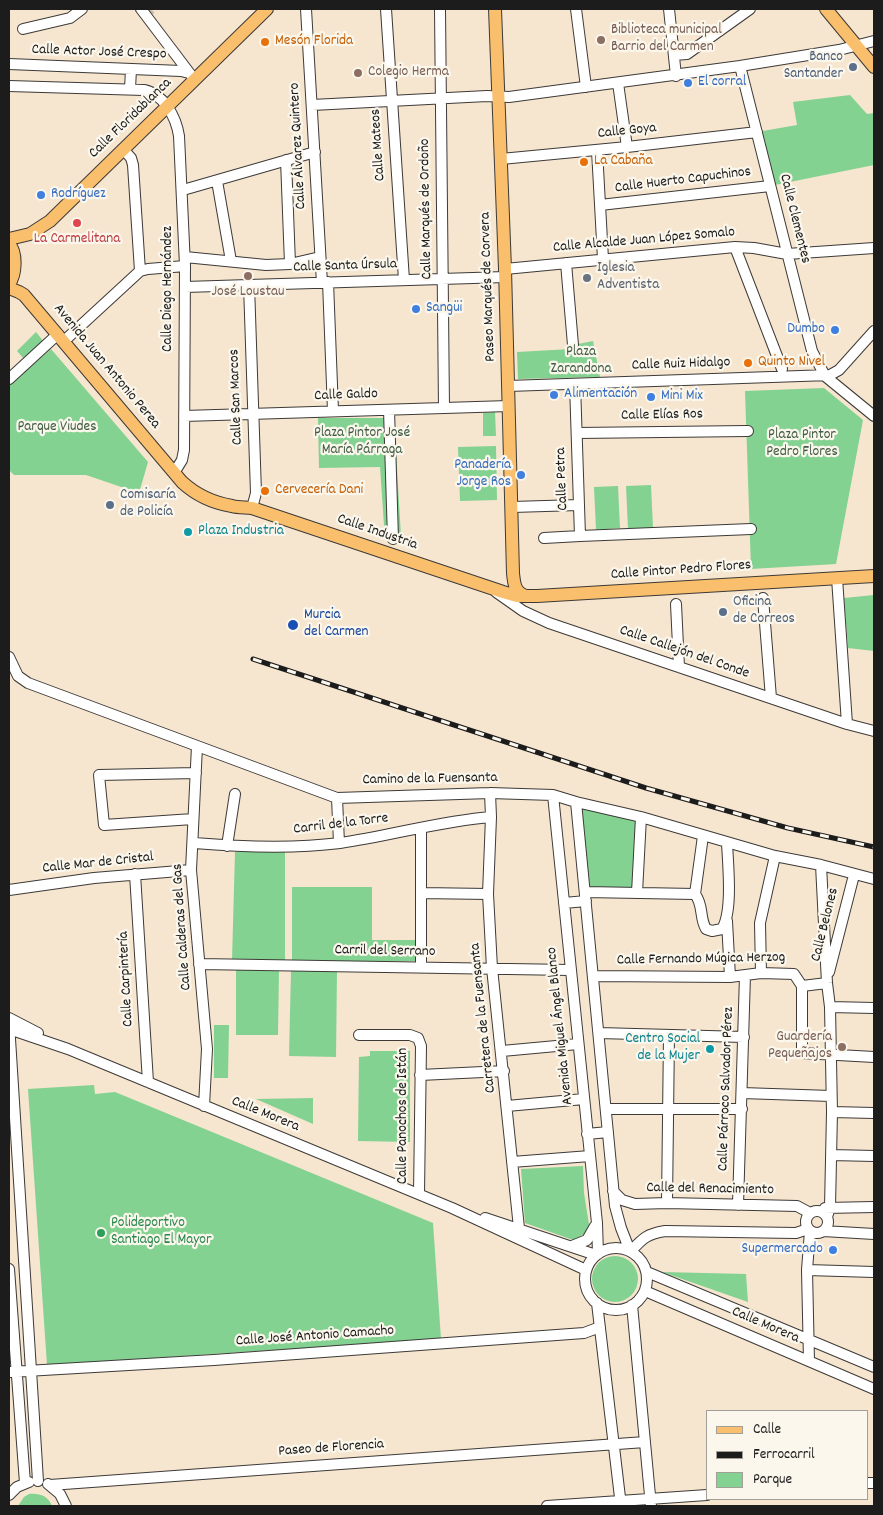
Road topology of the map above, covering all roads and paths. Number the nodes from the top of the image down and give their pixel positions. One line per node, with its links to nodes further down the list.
1 (82, 9): 12 (street)
2 (306, 9): 29 (street, Calle Álvarez Quintero)
3 (386, 9): 28 (street, Calle Mateos)
4 (440, 9): 27 (street, Calle Marqués de Ordoño)
5 (495, 9): 26 (main road, Paseo Marqués de Corvera)
6 (576, 9): 24 (street)
7 (750, 9): 15 (street)
8 (826, 9): 14 (main road)
9 (263, 10): 20 (main road, Calle Floridablanca)
10 (671, 10): 15 (street)
11 (145, 11): 20 (street)
12 (23, 29)
13 (874, 41): 14 (street)
14 (856, 46): 17 (street); 18 (main road)
15 (674, 55): 21 (street)
16 (9, 64): 19 (street, Calle Actor José Crespo)
17 (740, 66): 21 (street); 31 (street, Calle Clementes)
18 (874, 67)
19 (131, 69): 20 (street, Calle Actor José Crespo); 25 (street)
20 (192, 76): 30 (main road, Calle Floridablanca)
21 (676, 76): 22 (street)
22 (618, 83): 24 (street); 32 (street)
23 (9, 86): 25 (street)
24 (586, 87): 26 (street)
25 (130, 89): 30 (street)
26 (498, 96): 27 (street); 36 (main road, Paseo Marqués de Corvera)
27 (440, 98): 28 (street); 55 (street, Calle Marqués de Ordoño)
28 (391, 101): 29 (street); 56 (street, Calle Mateos)
29 (312, 105): 35 (street, Calle Álvarez Quintero)
30 (167, 106): 33 (main road, Calle Floridablanca); 40 (street, Calle Diego Hernández)
31 (757, 132): 32 (street, Calle Goya); 39 (street, Calle Clementes)
32 (627, 147): 34 (street, Calle Goya)
33 (123, 149): 42 (main road, Calle Floridablanca); 53 (street)
34 (597, 150): 36 (street, Calle Goya); 41 (street)
35 (315, 152): 37 (street); 47 (street, Calle Álvarez Quintero)
36 (501, 159): 54 (main road, Paseo Marqués de Corvera)
37 (286, 160): 38 (street); 52 (street)
38 (217, 181): 40 (street); 49 (street)
39 (770, 186): 41 (street, Calle Huerto Capuchinos); 46 (street, Calle Clementes)
40 (183, 190): 50 (street, Calle Diego Hernández)
41 (600, 206): 48 (street)
42 (9, 239)
43 (9, 244): 58 (main road)
44 (735, 247): 46 (street, Calle Alcalde Juan López Somalo); 48 (street, Calle Alcalde Juan López Somalo); 65 (street)
45 (874, 248): 46 (street, Calle Alcalde Juan López Somalo)
46 (787, 254): 66 (street, Calle Clementes)
47 (320, 257): 52 (street); 57 (street, Calle Álvarez Quintero)
48 (603, 259): 51 (street, Calle Alcalde Juan López Somalo)
49 (231, 261): 50 (street); 52 (street)
50 (185, 262): 53 (street); 60 (street, Calle Diego Hernández)
51 (566, 263): 54 (street, Calle Alcalde Juan López Somalo); 64 (street)
52 (290, 264)
53 (140, 271): 63 (street)
54 (505, 273): 55 (street, Calle Santa Úrsula); 69 (main road, Paseo Marqués de Corvera)
55 (444, 278): 56 (street, Calle Santa Úrsula); 71 (street, Calle Marqués de Ordoño)
56 (404, 280): 57 (street, Calle Santa Úrsula)
57 (325, 282): 59 (street, Calle Santa Úrsula); 73 (street, Calle Álvarez Quintero)
58 (9, 284)
59 (249, 285): 60 (street, Calle Santa Úrsula); 74 (street, Calle San Marcos)
60 (185, 287): 75 (street, Calle Diego Hernández)
61 (9, 288): 63 (main road, Avenida Juan Antonio Perea)
62 (874, 331): 66 (street)
63 (61, 338): 67 (street); 79 (main road, Avenida Juan Antonio Perea)
64 (573, 345)
65 (782, 369)
66 (825, 376): 68 (street, Calle Ruiz Hidalgo); 76 (street)
67 (9, 379)
68 (575, 384): 69 (street, Calle Ruiz Hidalgo); 78 (street, Calle Petra)
69 (508, 386): 70 (main road, Paseo Marqués de Corvera)
70 (509, 406): 71 (street, Calle Galdo); 81 (main road, Paseo Marqués de Corvera)
71 (444, 408): 72 (street, Calle Galdo)
72 (389, 410): 73 (street, Calle Galdo); 86 (street)
73 (332, 411): 74 (street, Calle Galdo)
74 (252, 414): 75 (street, Calle Galdo); 82 (street, Calle San Marcos)
75 (184, 416): 79 (street, Calle Diego Hernández)
76 (874, 416)
77 (748, 430): 78 (street, Calle Elías Ros)
78 (577, 433): 80 (street, Calle Petra)
79 (174, 473): 82 (main road)
80 (579, 505): 81 (street); 84 (street, Calle Petra)
81 (512, 507): 87 (main road, Paseo Marqués de Corvera)
82 (252, 508): 90 (main road, Calle Industria)
83 (751, 530): 84 (street)
84 (580, 536): 85 (street)
85 (544, 538)
86 (393, 539)
87 (513, 565): 90 (main road, Paseo Marqués de Corvera); 91 (main road, Paseo Marqués de Corvera)
88 (874, 576): 89 (main road, Calle Pintor Pedro Flores)
89 (837, 578): 91 (main road, Calle Pintor Pedro Flores); 98 (street)
90 (490, 588): 91 (main road, Calle Pintor Pedro Flores); 94 (street, Calle Callejón del Conde)
91 (529, 596): 94 (street)
92 (763, 598): 97 (street)
93 (676, 604): 96 (street)
94 (516, 606): 96 (street, Calle Callejón del Conde)
95 (9, 657): 100 (street, Camino de la Fuensanta)
96 (679, 667): 97 (street, Calle Callejón del Conde)
97 (771, 698): 98 (street, Calle Callejón del Conde)
98 (847, 724): 99 (street, Calle Callejón del Conde)
99 (874, 731)
100 (197, 746): 101 (street, Calle Calderas del Gas); 105 (street, Camino de la Fuensanta)
101 (196, 773): 109 (street, Calle Calderas del Gas); 109 (street)
102 (490, 793): 104 (street, Camino de la Fuensanta); 105 (street, Camino de la Fuensanta); 107 (street, Carretera de la Fuensanta)
103 (235, 794): 115 (street)
104 (554, 795): 106 (street, Camino de la Fuensanta); 128 (street, Avenida Miguel Ángel Blanco)
105 (338, 798): 113 (street)
106 (576, 802): 108 (street, Camino de la Fuensanta); 127 (street)
107 (491, 817): 110 (street, Carril de la Torre); 124 (street, Carretera de la Fuensanta)
108 (641, 817): 111 (street, Camino de la Fuensanta); 123 (street)
109 (193, 819): 112 (street, Calle Calderas del Gas)
110 (421, 829): 113 (street, Carril de la Torre); 126 (street)
111 (703, 836): 114 (street, Camino de la Fuensanta); 125 (street)
112 (194, 843): 115 (street, Carril de la Torre); 118 (street, Calle Calderas del Gas)
113 (339, 843): 115 (street, Carril de la Torre)
114 (727, 843): 116 (street, Camino de la Fuensanta); 129 (street)
115 (227, 846)
116 (775, 856): 117 (street, Camino de la Fuensanta); 134 (street)
117 (821, 865): 120 (street, Camino de la Fuensanta); 138 (street)
118 (191, 870): 119 (street, Calle Mar de Cristal); 130 (street, Calle Calderas del Gas)
119 (135, 874): 122 (street, Calle Mar de Cristal); 155 (street, Calle Carpintería)
120 (854, 875): 121 (street, Camino de la Fuensanta); 138 (street, Calle Belones)
121 (874, 879)
122 (9, 890)
123 (637, 893): 125 (street); 127 (street)
124 (488, 894): 126 (street); 132 (street, Carretera de la Fuensanta)
125 (695, 894): 129 (street)
126 (421, 896): 131 (street)
127 (586, 897): 128 (street); 136 (street)
128 (564, 903): 133 (street, Avenida Miguel Ángel Blanco)
129 (727, 917): 137 (street)
130 (199, 964): 131 (street, Carril del Serrano); 159 (street, Calle Calderas del Gas)
131 (421, 967): 132 (street, Carril del Serrano)
132 (492, 968): 133 (street, Carril del Serrano); 150 (street, Carretera de la Fuensanta)
133 (570, 970): 148 (street, Avenida Miguel Ángel Blanco)
134 (760, 973): 135 (street, Calle Fernando Múgica Herzog); 139 (street, Calle Fernando Múgica Herzog)
135 (745, 975): 137 (street, Calle Fernando Múgica Herzog); 147 (street, Calle Párroco Salvador Pérez)
136 (594, 976): 137 (street, Calle Fernando Múgica Herzog); 144 (street)
137 (730, 977)
138 (826, 983): 139 (street); 140 (street)
139 (802, 986): 151 (street)
140 (830, 1006): 141 (street); 151 (street)
141 (874, 1008)
142 (9, 1018): 149 (street, Calle Morera)
143 (9, 1027): 149 (street, Calle Morera); 203 (street)
144 (599, 1033): 146 (street); 161 (street)
145 (360, 1035): 154 (street, Calle Panochos de Istán)
146 (669, 1036): 147 (street); 162 (street)
147 (744, 1038): 156 (street, Calle Párroco Salvador Pérez)
148 (578, 1044): 150 (street); 158 (street, Avenida Miguel Ángel Blanco)
149 (68, 1049): 155 (street, Calle Morera)
150 (502, 1051): 153 (street, Carretera de la Fuensanta)
151 (830, 1056): 152 (street); 157 (street)
152 (874, 1057)
153 (504, 1070): 154 (street); 160 (street, Carretera de la Fuensanta)
154 (420, 1075): 173 (street, Calle Panochos de Istán)
155 (148, 1082): 159 (street, Calle Morera)
156 (747, 1094): 157 (street); 163 (street, Calle Párroco Salvador Pérez)
157 (831, 1096): 164 (street)
158 (584, 1099): 160 (street); 167 (street, Avenida Miguel Ángel Blanco)
159 (204, 1106): 173 (street, Calle Morera)
160 (508, 1106): 171 (street, Carretera de la Fuensanta)
161 (606, 1109): 162 (street); 166 (street)
162 (668, 1109): 163 (street); 174 (street)
163 (742, 1109): 175 (street, Calle Párroco Salvador Pérez)
164 (832, 1112): 165 (street); 168 (street)
165 (874, 1113)
166 (608, 1132): 167 (street); 172 (street)
167 (587, 1134): 169 (street, Avenida Miguel Ángel Blanco)
168 (831, 1155): 170 (street); 176 (street)
169 (590, 1156): 171 (street); 181 (street, Avenida Miguel Ángel Blanco)
170 (874, 1156)
171 (512, 1162): 182 (street, Carretera de la Fuensanta)
172 (614, 1191): 174 (street, Calle del Renacimiento); 188 (street)
173 (419, 1194): 178 (street, Calle Morera)
174 (667, 1203): 175 (street, Calle del Renacimiento)
175 (738, 1205): 179 (street, Calle del Renacimiento)
176 (830, 1207): 177 (street); 179 (street); 180 (street)
177 (874, 1207)
178 (452, 1208): 182 (street, Calle Morera); 186 (street, Calle Morera)
179 (813, 1212): 180 (street); 183 (street)
180 (827, 1217): 184 (street)
181 (596, 1223): 187 (street); 189 (street, Avenida Miguel Ángel Blanco)
182 (519, 1228): 186 (street, Carretera de la Fuensanta); 187 (street, Calle Morera)
183 (809, 1230): 184 (street); 188 (street); 192 (street)
184 (823, 1231): 185 (street)
185 (874, 1234)
186 (519, 1239): 191 (street, Calle Morera)
187 (572, 1246): 189 (street, Calle Morera)
188 (630, 1251): 189 (street); 193 (street)
189 (597, 1254): 191 (street)
190 (9, 1269): 195 (street)
191 (586, 1270): 197 (street)
192 (807, 1270): 194 (street); 200 (street)
193 (647, 1272): 196 (street); 200 (street, Calle Morera)
194 (874, 1272)
195 (9, 1277): 204 (street)
196 (645, 1291): 198 (street); 201 (street, Calle Morera)
197 (597, 1303): 198 (street); 199 (street)
198 (632, 1305): 206 (street)
199 (600, 1327): 203 (street, Calle José Antonio Camacho); 207 (street)
200 (809, 1341): 201 (street); 202 (street, Calle Morera)
201 (809, 1361): 205 (street, Calle Morera)
202 (874, 1367)
203 (31, 1371): 204 (street, Calle José Antonio Camacho); 208 (street)
204 (12, 1372): 210 (street)
205 (874, 1389)
206 (645, 1442): 207 (street, Paseo de Florencia); 213 (street)
207 (614, 1443): 209 (street, Paseo de Florencia); 214 (street)
208 (38, 1481): 209 (street); 210 (street)
209 (50, 1485): 215 (street)
210 (17, 1486): 211 (street)
211 (9, 1495)
212 (706, 1495): 213 (street)
213 (651, 1503): 214 (street)
214 (621, 1504): 216 (street)
215 (66, 1506)
216 (547, 1506)

